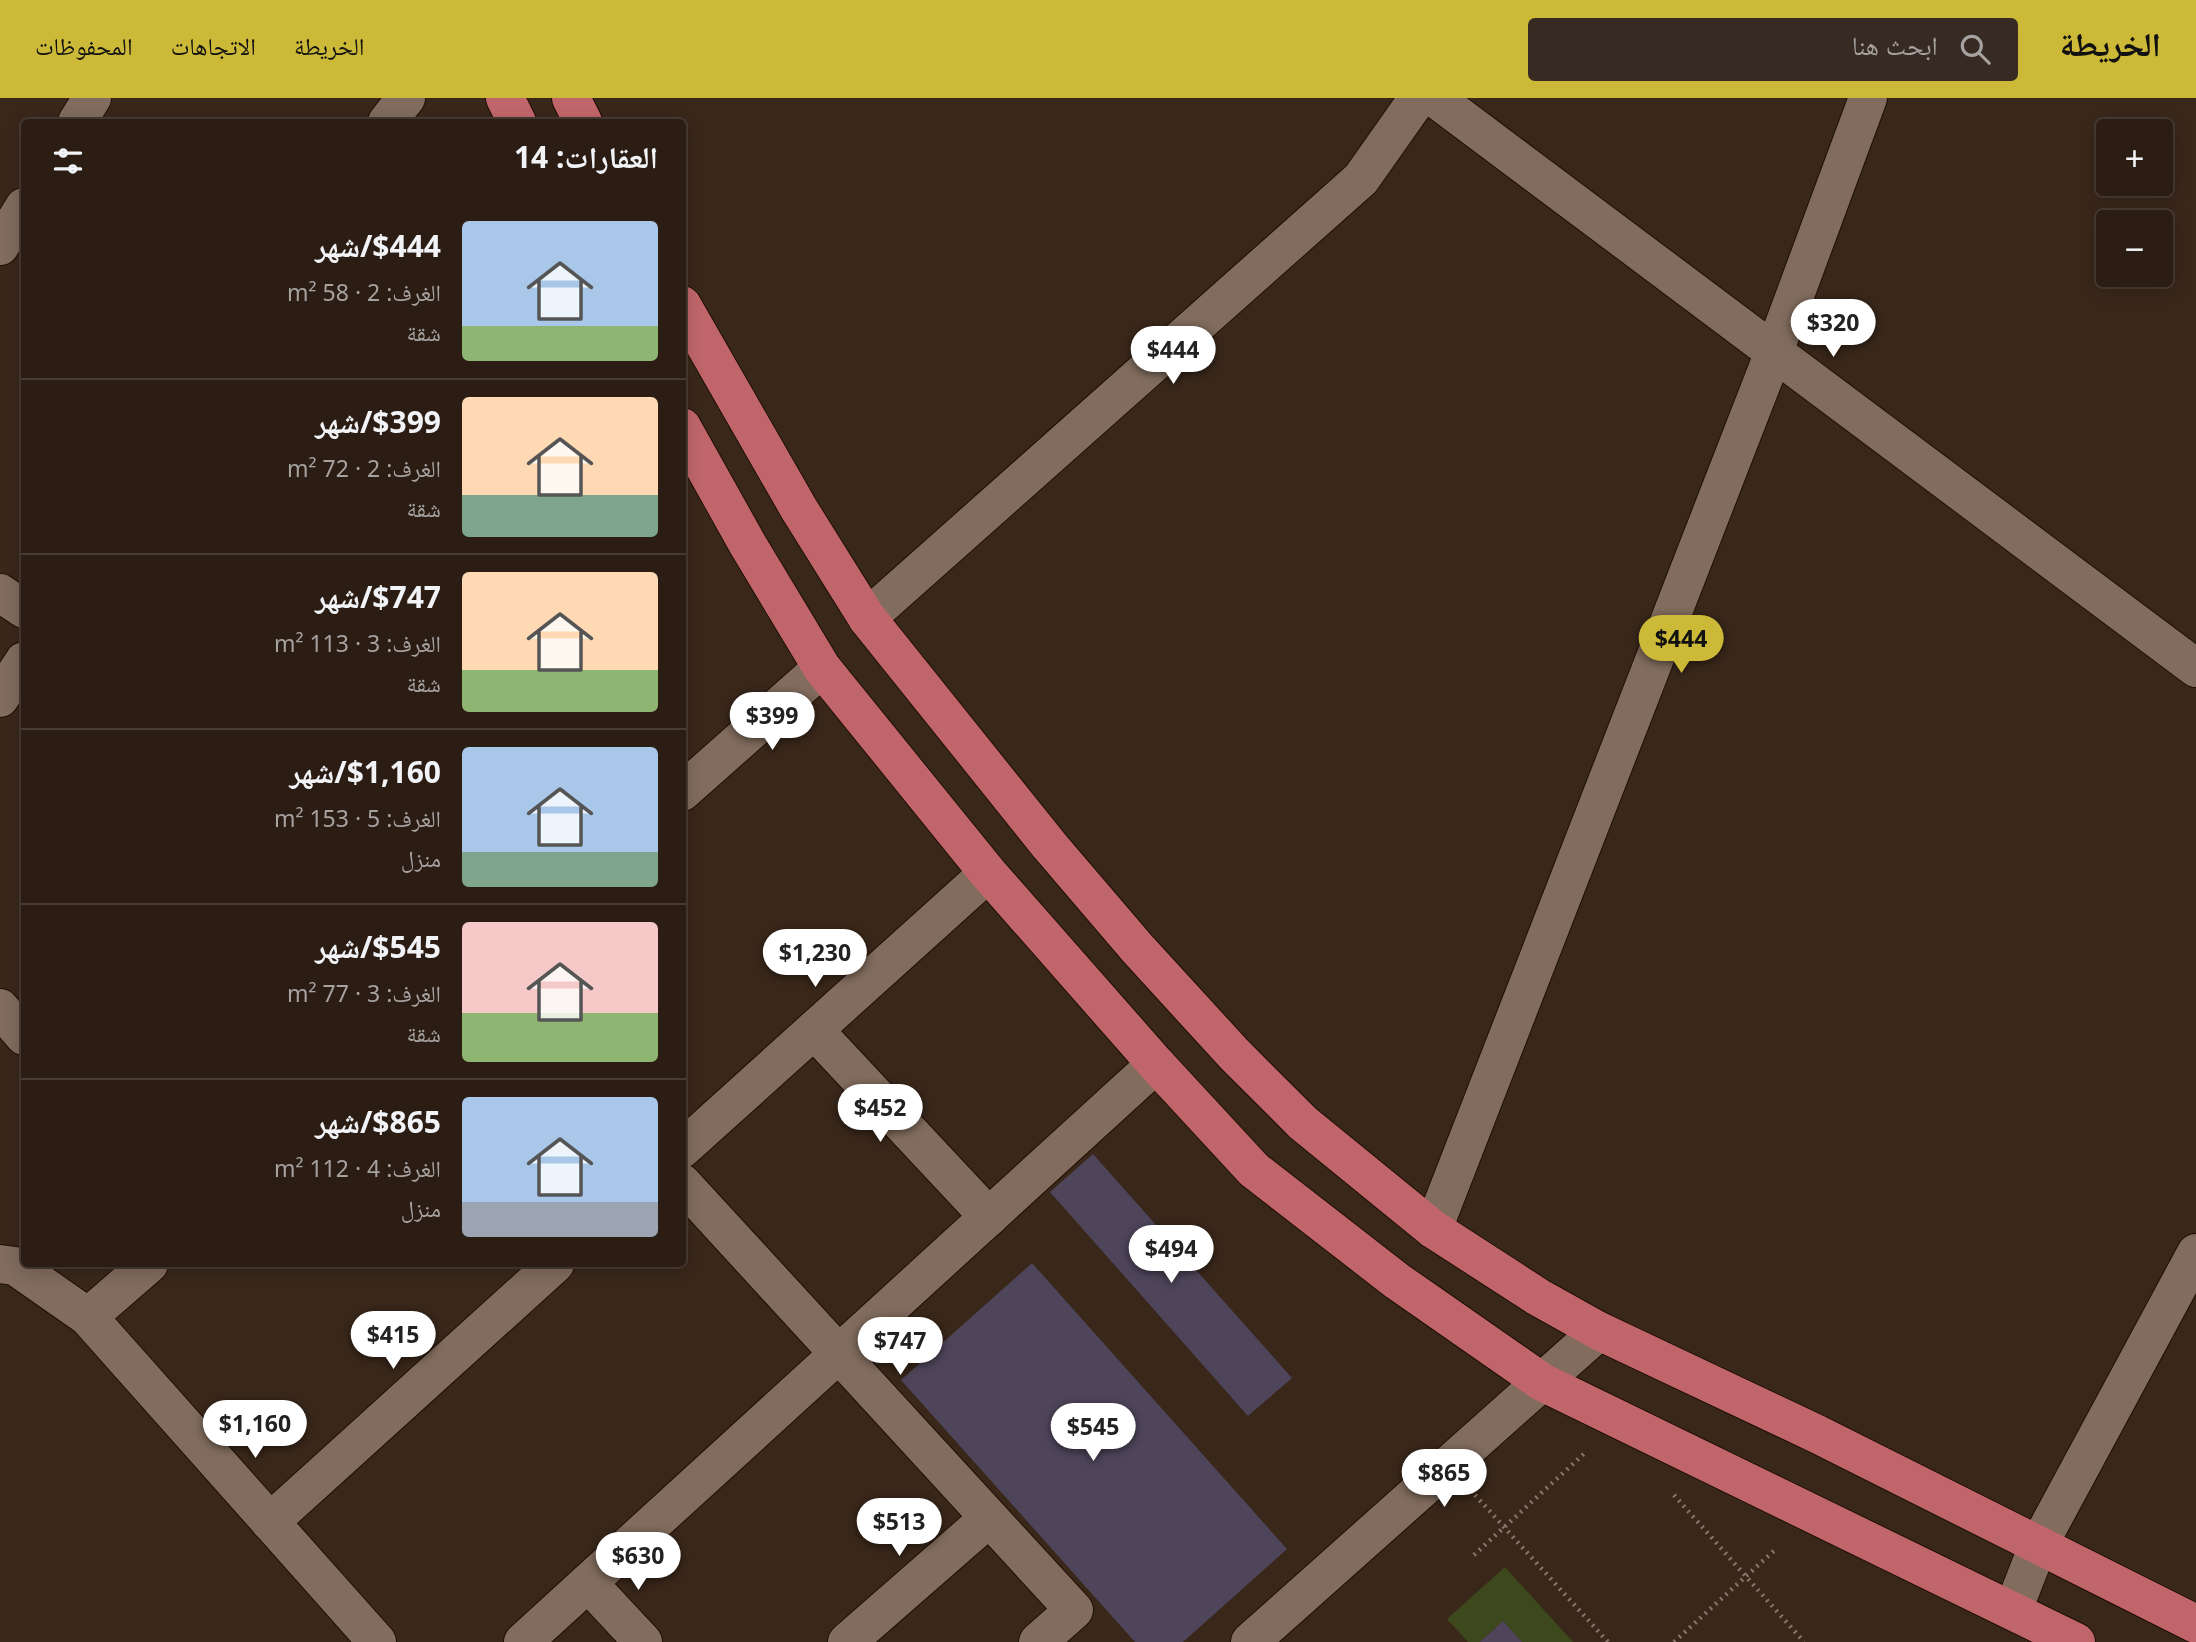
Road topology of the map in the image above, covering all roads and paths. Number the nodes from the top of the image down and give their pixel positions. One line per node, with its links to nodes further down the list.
1 (92, 98): 8 (street)
2 (406, 98): 9 (street)
3 (505, 98): 10 (main road)
4 (571, 98): 11 (main road)
5 (1418, 98): 19 (street)
6 (1435, 98): 15 (street)
7 (1868, 98): 15 (street)
8 (79, 119)
9 (389, 119)
10 (516, 119)
11 (582, 119)
12 (21, 212): 13 (street)
13 (0, 246)
14 (686, 311): 19 (main road)
15 (1774, 352): 22 (street); 33 (street)
16 (686, 434): 21 (main road)
17 (0, 593): 18 (street)
18 (21, 607)
19 (867, 618): 33 (main road)
20 (21, 668): 23 (street)
21 (822, 668): 24 (street); 25 (main road)
22 (2196, 668)
23 (0, 698)
24 (686, 788)
25 (988, 873): 27 (street); 29 (main road)
26 (0, 1008): 28 (street)
27 (814, 1030): 30 (street); 32 (street)
28 (21, 1032)
29 (1156, 1064): 32 (street); 41 (main road)
30 (686, 1145)
31 (686, 1187): 40 (street)
32 (989, 1217): 40 (street)
33 (1433, 1229): 39 (main road)
34 (2196, 1253): 48 (street)
35 (0, 1264): 38 (street)
36 (146, 1267): 38 (street)
37 (552, 1267): 46 (street)
38 (88, 1317): 46 (street)
39 (1599, 1331): 41 (street); 48 (main road)
40 (839, 1354): 45 (street); 52 (street)
41 (1542, 1382): 43 (street); 53 (main road)
42 (1587, 1451): 47 (path)
43 (1448, 1465): 47 (path); 60 (street)
44 (1674, 1495): 51 (path)
45 (989, 1518): 58 (street); 59 (street)
46 (270, 1522): 55 (street)
47 (1504, 1527): 50 (path); 61 (path)
48 (2038, 1546): 53 (street); 54 (main road)
49 (1777, 1548): 51 (path)
50 (1474, 1555)
51 (1746, 1577): 62 (path); 63 (path)
52 (588, 1583): 56 (street); 57 (street)
53 (2013, 1610): 64 (main road)
54 (2196, 1624)
55 (377, 1642)
56 (523, 1642)
57 (643, 1642)
58 (847, 1642)
59 (1038, 1642)
60 (1250, 1642)
61 (1608, 1642)
62 (1674, 1642)
63 (1804, 1642)
64 (2076, 1642)

